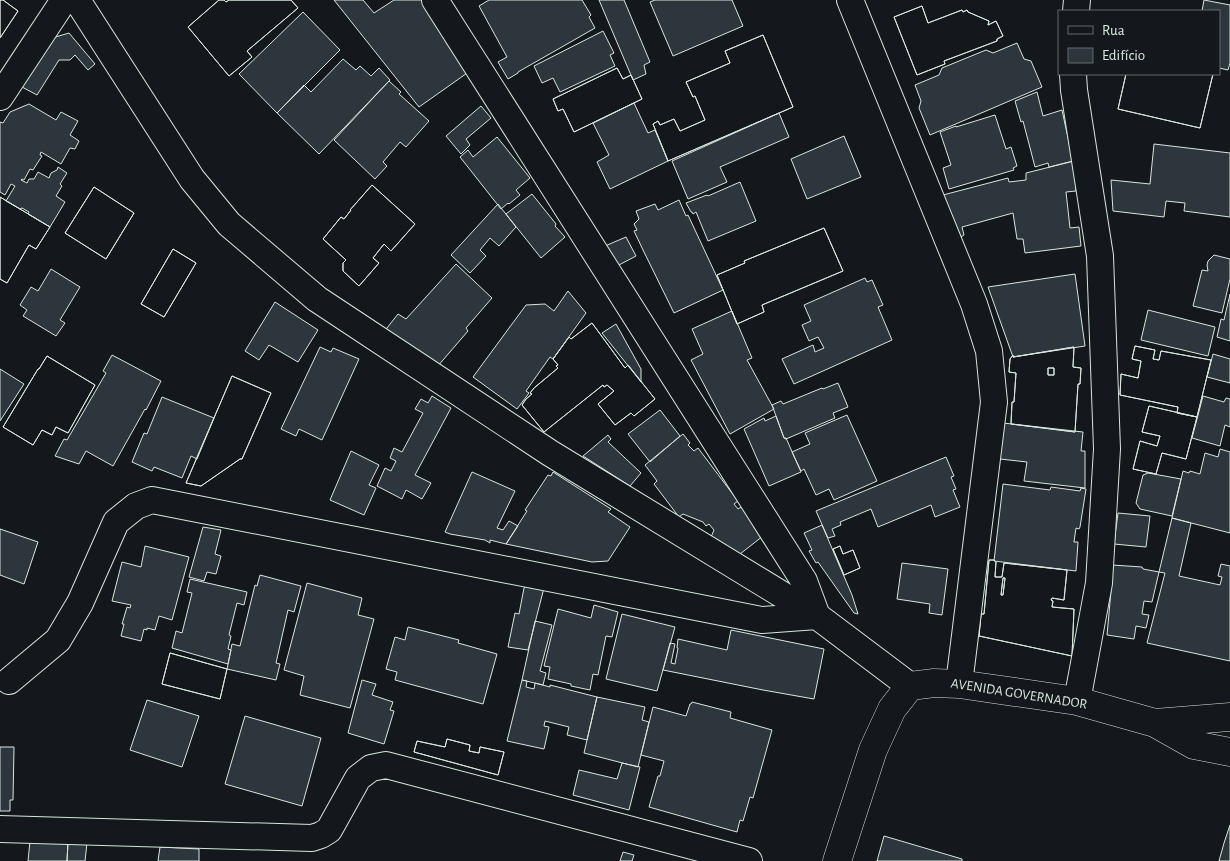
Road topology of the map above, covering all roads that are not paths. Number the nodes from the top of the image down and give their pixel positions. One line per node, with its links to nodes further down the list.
1 (64, 0): 6 (street)
2 (77, 0): 7 (street)
3 (435, 0): 7 (street)
4 (850, 0): 9 (street)
5 (1073, 75): 11 (street)
6 (0, 97)
7 (817, 616): 8 (street); 10 (street)
8 (9, 681)
9 (959, 684): 10 (street, AVENIDA GOVERNADOR); 11 (street, AVENIDA GOVERNADOR)
10 (910, 686): 17 (street)
11 (1077, 701): 13 (street, AVENIDA GOVERNADOR)
12 (1230, 717): 13 (street, AVENIDA GOVERNADOR)
13 (1155, 723): 14 (street, AVENIDA GOVERNADOR)
14 (1230, 752)
15 (0, 829): 16 (street)
16 (748, 861)
17 (837, 861)

